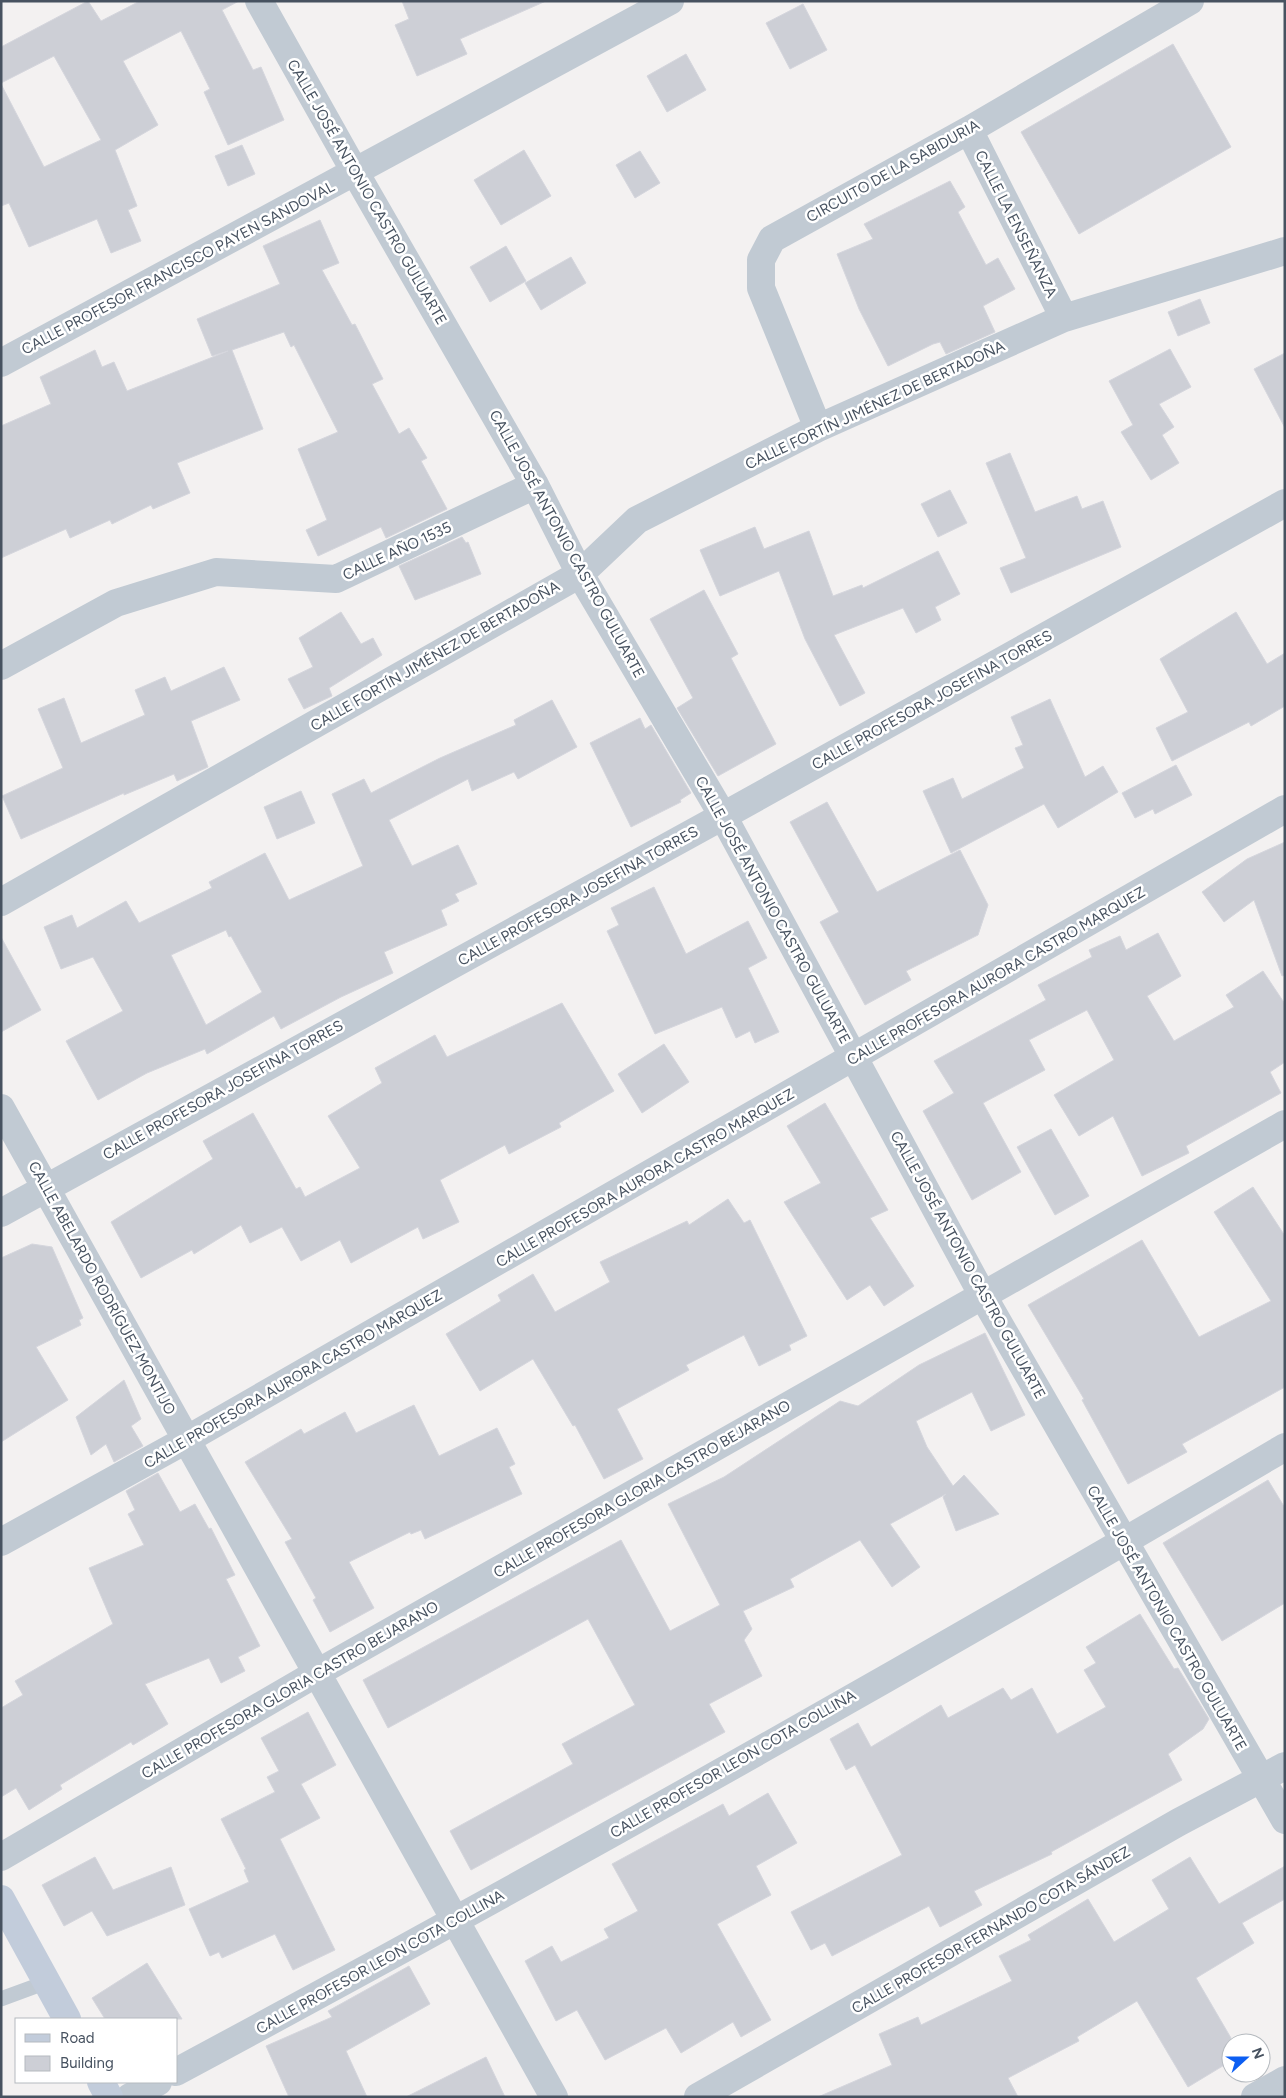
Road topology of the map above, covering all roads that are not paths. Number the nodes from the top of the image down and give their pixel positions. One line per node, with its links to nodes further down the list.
1 (259, 1): 5 (street, CALLE JOSÉ ANTONIO CASTRO GULUARTE)
2 (670, 1): 5 (street, CALLE PROFESOR FRANCISCO PAYEN SANDOVAL)
3 (1190, 1): 4 (street, CIRCUITO DE LA SABIDURIA)
4 (969, 130): 7 (street, CALLE LA ENSEÑANZA); 9 (street, CIRCUITO DE LA SABIDURIA)
5 (355, 172): 8 (street, CALLE PROFESOR FRANCISCO PAYEN SANDOVAL); 10 (street, CALLE JOSÉ ANTONIO CASTRO GULUARTE)
6 (1285, 251): 7 (street, CALLE FORTÍN JIMÉNEZ DE BERTADOÑA)
7 (1064, 318): 9 (street, CALLE FORTÍN JIMÉNEZ DE BERTADOÑA)
8 (1, 363)
9 (818, 428): 12 (street, CALLE FORTÍN JIMÉNEZ DE BERTADOÑA)
10 (535, 485): 12 (street, CALLE JOSÉ ANTONIO CASTRO GULUARTE); 13 (street, CALLE AÑO 1535)
11 (1285, 503): 15 (street, CALLE PROFESORA JOSEFINA TORRES)
12 (580, 574): 15 (street, CALLE JOSÉ ANTONIO CASTRO GULUARTE); 16 (street, CALLE FORTÍN JIMÉNEZ DE BERTADOÑA)
13 (1, 666)
14 (1285, 809): 17 (street, CALLE PROFESORA AURORA CASTRO MARQUEZ)
15 (723, 816): 17 (street, CALLE JOSÉ ANTONIO CASTRO GULUARTE); 20 (street, CALLE PROFESORA JOSEFINA TORRES)
16 (1, 902)
17 (854, 1058): 22 (street, CALLE JOSÉ ANTONIO CASTRO GULUARTE); 23 (street, CALLE PROFESORA AURORA CASTRO MARQUEZ)
18 (1, 1108): 20 (street, CALLE ABELARDO RODRÍGUEZ MONTIJO)
19 (1285, 1124): 22 (street, CALLE PROFESORA GLORIA CASTRO BEJARANO)
20 (46, 1187): 21 (street, CALLE PROFESORA JOSEFINA TORRES); 23 (street, CALLE ABELARDO RODRÍGUEZ MONTIJO)
21 (1, 1213)
22 (983, 1296): 26 (street, CALLE JOSÉ ANTONIO CASTRO GULUARTE); 27 (street, CALLE PROFESORA GLORIA CASTRO BEJARANO)
23 (186, 1440): 25 (street, CALLE PROFESORA AURORA CASTRO MARQUEZ); 27 (street, CALLE ABELARDO RODRÍGUEZ MONTIJO)
24 (1285, 1448): 26 (street, CALLE PROFESOR LEON COTA COLLINA)
25 (1, 1542)
26 (1124, 1542): 29 (street, CALLE JOSÉ ANTONIO CASTRO GULUARTE); 33 (street, CALLE PROFESOR LEON COTA COLLINA)
27 (317, 1673): 31 (street, CALLE PROFESORA GLORIA CASTRO BEJARANO); 33 (street, CALLE ABELARDO RODRÍGUEZ MONTIJO)
28 (1285, 1766): 29 (street, CALLE PROFESOR FERNANDO COTA SÁNDEZ)
29 (1260, 1780): 30 (street, CALLE JOSÉ ANTONIO CASTRO GULUARTE); 44 (street, CALLE PROFESOR FERNANDO COTA SÁNDEZ)
30 (1285, 1820)
31 (1, 1857)
32 (1, 1898): 34 (street)
33 (456, 1922): 37 (street, CALLE PROFESOR LEON COTA COLLINA); 43 (street, CALLE ABELARDO RODRÍGUEZ MONTIJO)
34 (47, 1982): 35 (lane); 36 (street)
35 (1, 1999)
36 (66, 2018)
37 (178, 2071)
38 (1285, 2080): 45 (street)
39 (102, 2083): 41 (street)
40 (156, 2083): 42 (street)
41 (109, 2097)
42 (130, 2097)
43 (554, 2097)
44 (698, 2097)
45 (1256, 2097)

